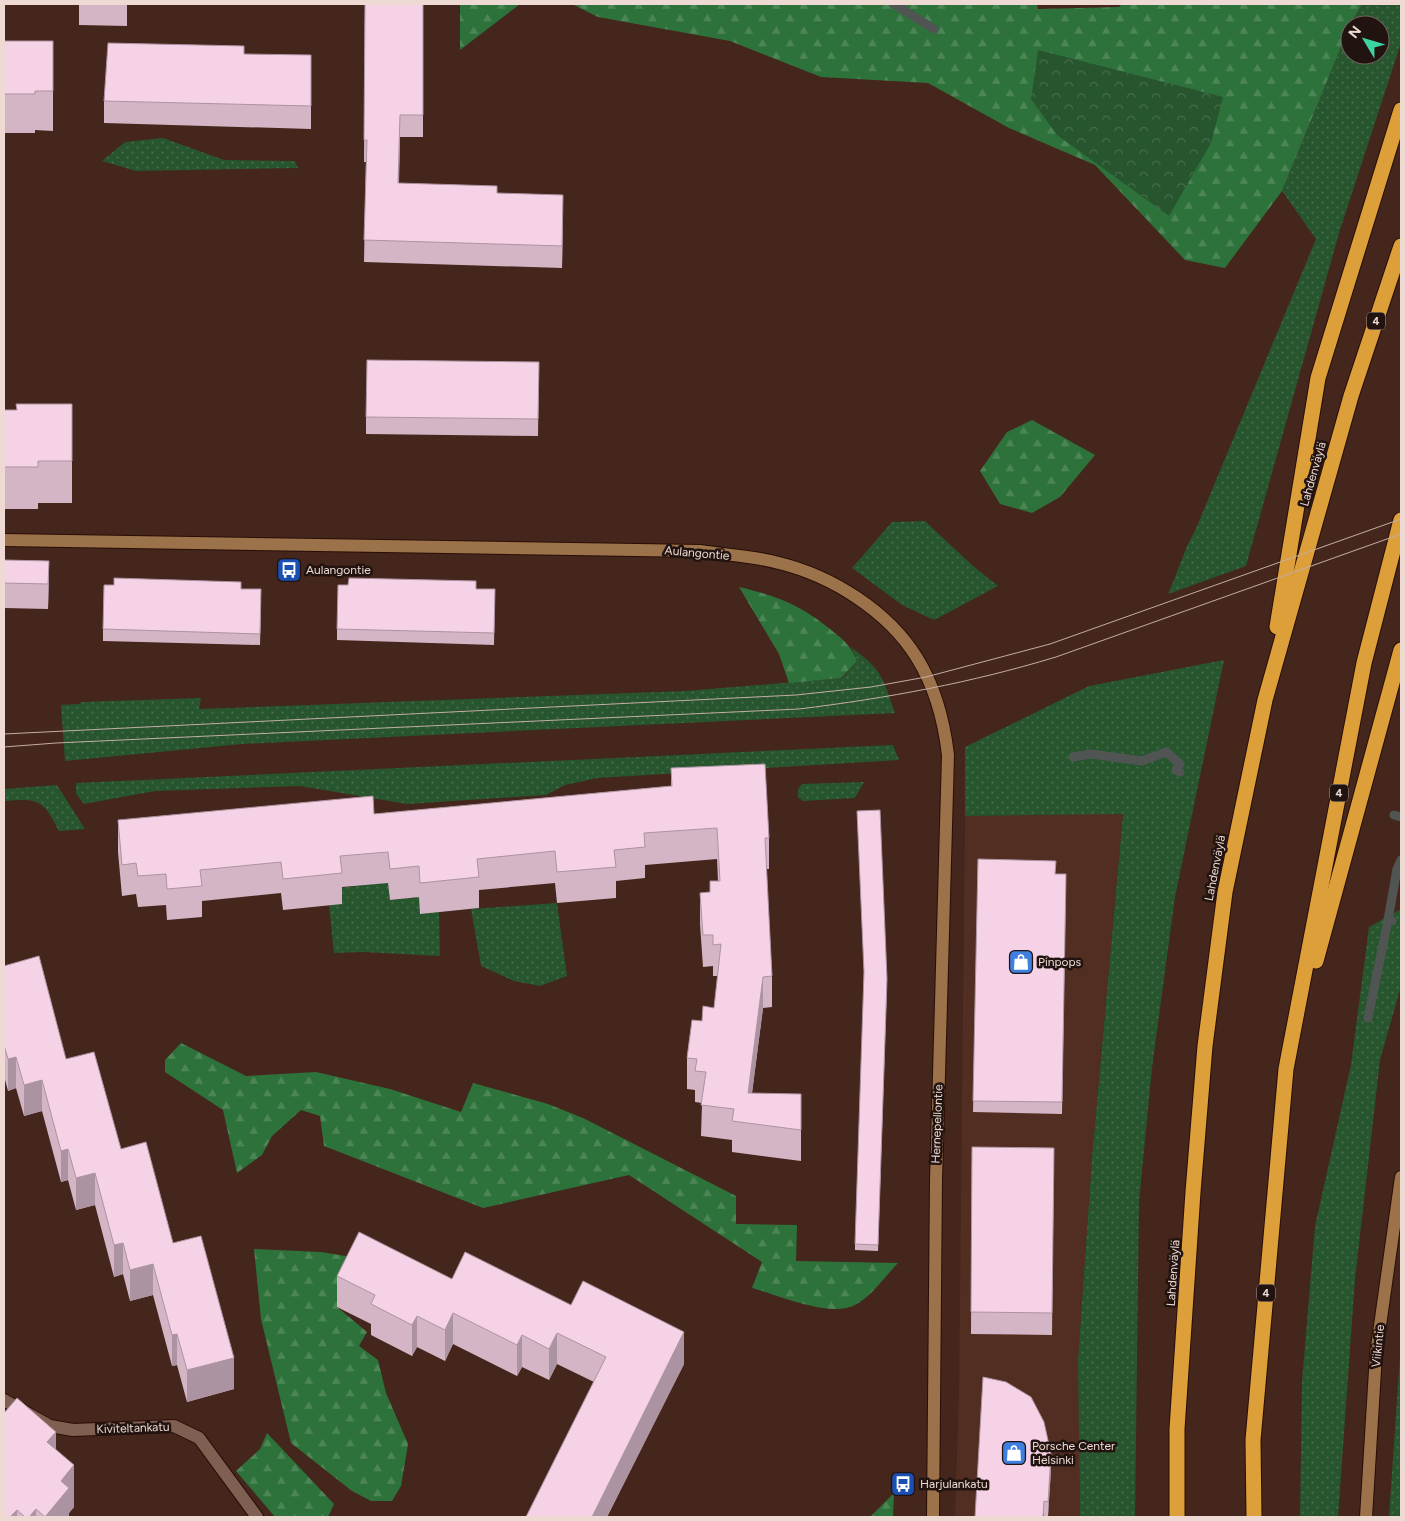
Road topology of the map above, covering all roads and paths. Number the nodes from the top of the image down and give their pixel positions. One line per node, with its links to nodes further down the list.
1 (1401, 110): 6 (highway)
2 (1401, 246): 6 (highway, Lahdenväylä / 4)
3 (1401, 520): 8 (highway, 4)
4 (4, 540): 7 (street, Aulangontie)
5 (1401, 650): 8 (highway)
6 (1265, 700): 13 (highway, Lahdenväylä / 4)
7 (945, 731): 12 (street, Hernepellontie)
8 (1286, 1069): 14 (highway, 4)
9 (1401, 1177): 15 (street, Viikintie)
10 (4, 1400): 11 (street, Kiviteltankatu)
11 (258, 1517)
12 (933, 1517)
13 (1177, 1517)
14 (1254, 1517)
15 (1366, 1517)

